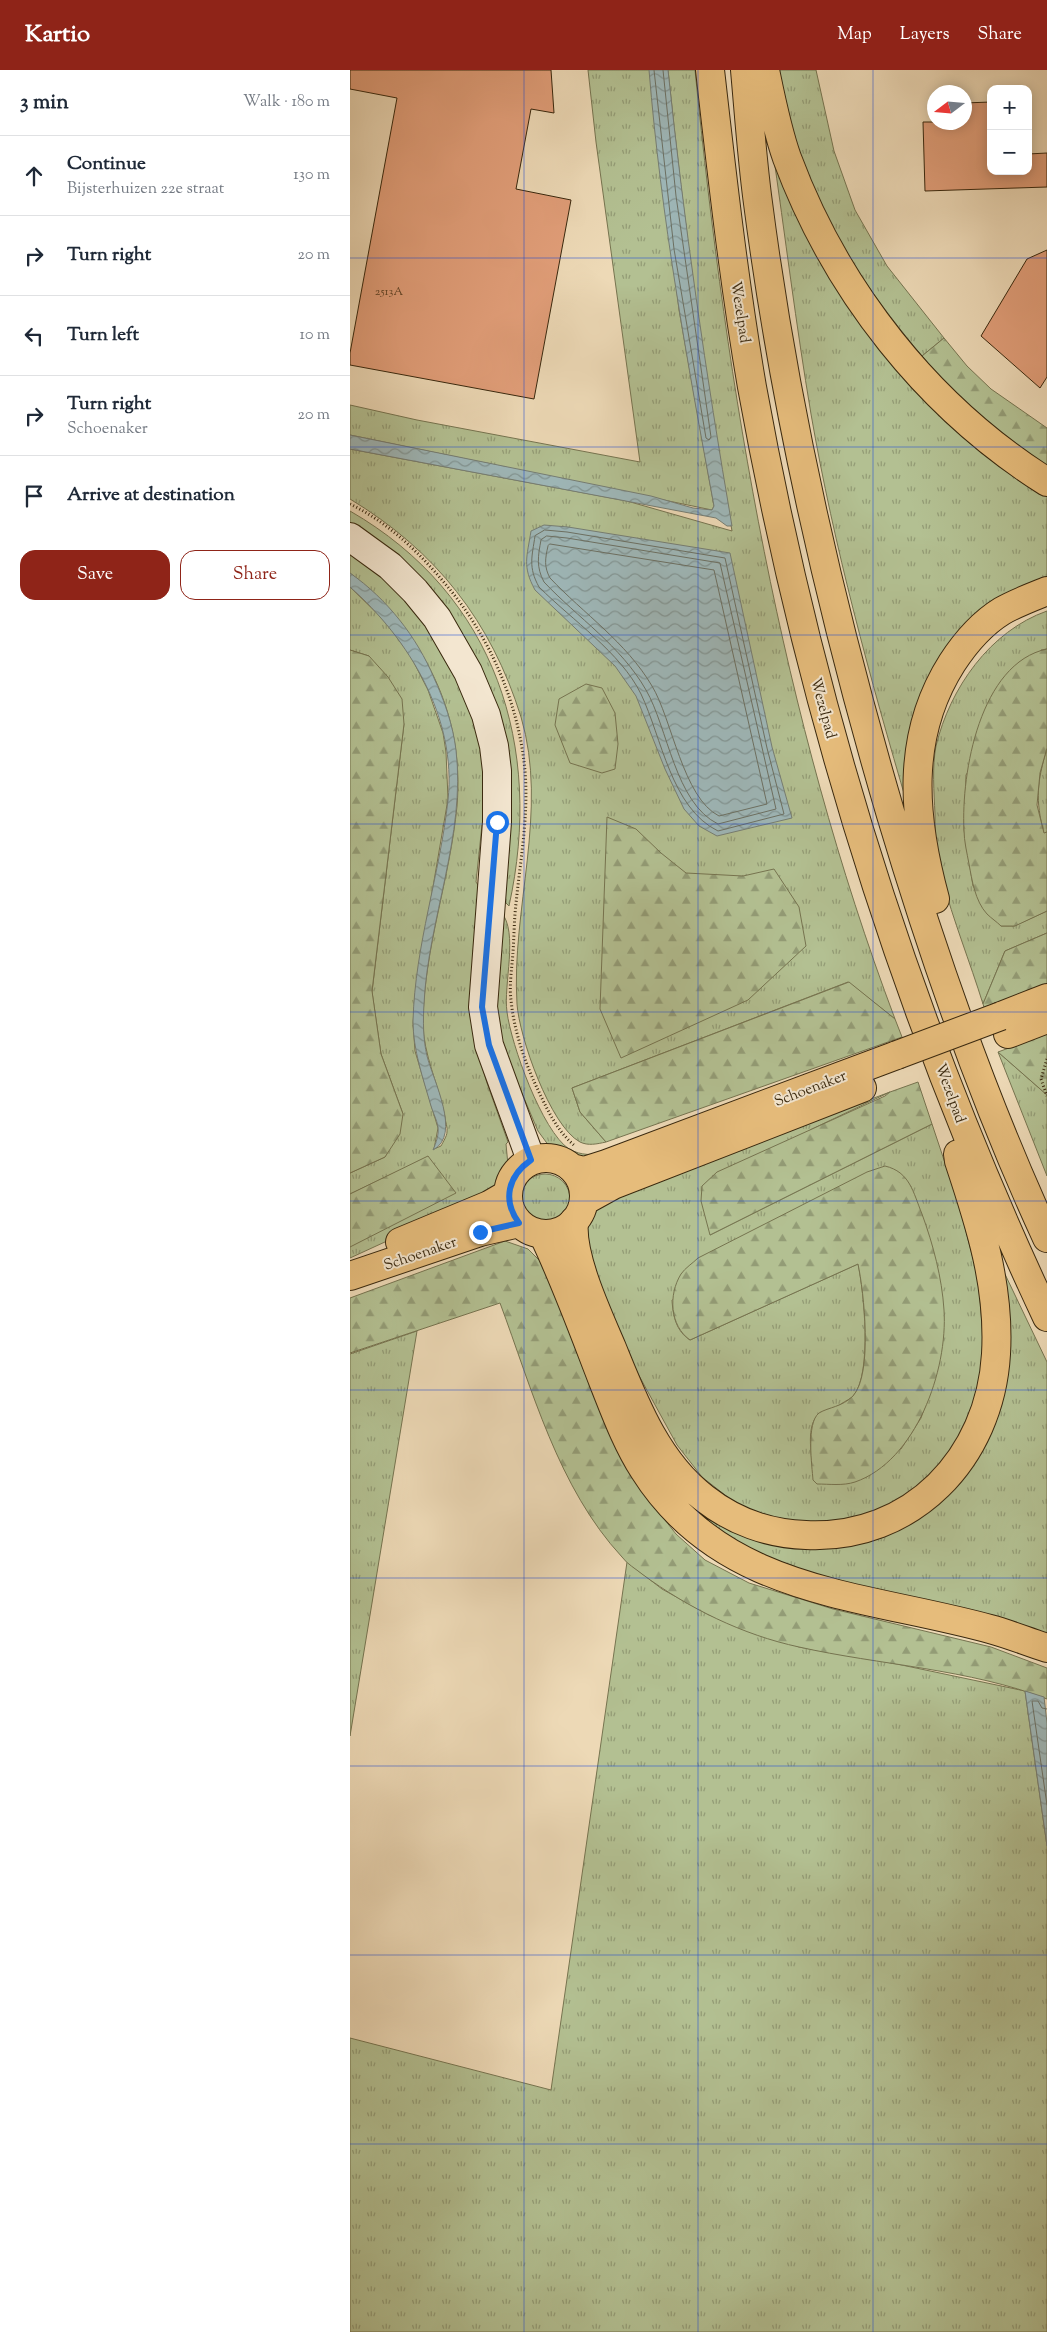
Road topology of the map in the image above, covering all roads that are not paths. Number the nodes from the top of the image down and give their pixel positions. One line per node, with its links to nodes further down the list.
1 (710, 70): 12 (main road, Wezelpad)
2 (745, 70): 7 (main road)
3 (765, 70): 4 (main road)
4 (1047, 482)
5 (350, 536): 13 (main road)
6 (1047, 591): 7 (main road)
7 (944, 979): 18 (main road)
8 (1047, 998): 10 (main road, Schoenaker)
9 (1047, 1020): 10 (main road, Schoenaker)
10 (1004, 1025): 11 (main road, Schoenaker, bridge)
11 (900, 1064): 14 (main road, Schoenaker); 16 (main road, Schoenaker)
12 (958, 1112): 16 (main road); 21 (main road, Wezelpad)
13 (531, 1160): 14 (main road); 15 (main road)
14 (572, 1168): 16 (main road)
15 (508, 1194): 17 (main road); 19 (main road, Schoenaker)
16 (579, 1211): 17 (main road)
17 (531, 1228): 20 (main road, Schoenaker); 22 (main road)
18 (1047, 1238)
19 (350, 1265)
20 (350, 1276)
21 (1047, 1317)
22 (1047, 1648)

